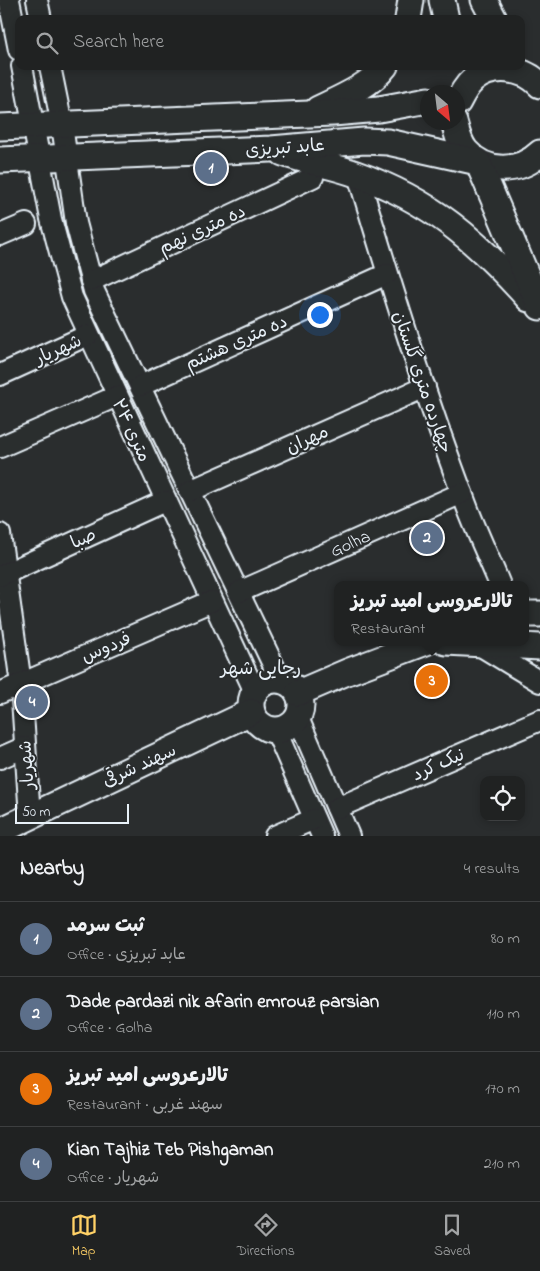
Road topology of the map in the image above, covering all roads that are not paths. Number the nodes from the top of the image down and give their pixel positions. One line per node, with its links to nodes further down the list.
1 (9, 0): 10 (street)
2 (37, 0): 6 (street)
3 (411, 0): 7 (main road)
4 (442, 0): 8 (main road)
5 (484, 0): 9 (main road)
6 (40, 15)
7 (409, 15)
8 (445, 15)
9 (492, 15)
10 (15, 30)
11 (23, 70): 23 (street)
12 (51, 70): 22 (street)
13 (382, 70): 21 (main road)
14 (458, 70): 18 (main road)
15 (499, 70): 19 (main road)
16 (509, 70): 17 (main road)
17 (532, 75)
18 (459, 85)
19 (465, 89)
20 (420, 101): 21 (main road, عابد تبریزی)
21 (307, 114): 22 (main road, عابد تبریزی)
22 (62, 125): 23 (main road, عابد تبریزی); 28 (street, ۲۴ متری)
23 (33, 126): 24 (main road, عابد تبریزی); 29 (street, ۲۴ متری)
24 (0, 127)
25 (456, 130): 31 (main road)
26 (271, 150): 28 (main road, عابد تبریزی); 31 (main road, عابد تبریزی); 32 (main road)
27 (540, 153): 31 (main road, عابد تبریزی)
28 (67, 157): 29 (main road, عابد تبریزی); 37 (street, ۲۴ متری)
29 (38, 158): 30 (main road, عابد تبریزی); 40 (street, ۲۴ متری)
30 (0, 160)
31 (478, 162): 38 (main road)
32 (358, 174): 36 (street, چهارده متری گلستان); 38 (main road)
33 (313, 177): 37 (street, ده متری نهم)
34 (26, 224): 35 (street)
35 (0, 235)
36 (387, 274): 42 (street, ده متری هشتم); 43 (street, چهارده متری گلستان)
37 (91, 281): 39 (street, ۲۴ متری)
38 (540, 309)
39 (104, 311): 40 (street, شهریار); 42 (street, ۲۴ متری)
40 (85, 328): 41 (street, شهریار); 44 (street, ۲۴ متری)
41 (0, 375)
42 (140, 386): 46 (street, ۲۴ متری)
43 (425, 387): 46 (street, مهران); 47 (street, چهارده متری گلستان)
44 (117, 396): 45 (street); 48 (street, ۲۴ متری)
45 (0, 448)
46 (190, 491): 52 (street, ۲۴ متری)
47 (462, 493): 51 (street, چهارده متری گلستان); 52 (street, Golha)
48 (165, 501): 50 (street, صبا); 53 (street, ۲۴ متری)
49 (0, 534): 50 (street, شهریار)
50 (2, 575): 59 (street, شهریار)
51 (498, 581)
52 (239, 592): 60 (street, ۲۴ متری)
53 (212, 601): 59 (street, فردوس); 62 (street, ۲۴ متری)
54 (415, 646): 60 (main road)
55 (481, 646): 58 (street)
56 (524, 646): 57 (main road)
57 (540, 647)
58 (540, 682)
59 (21, 684): 61 (street, فردوس); 66 (street, شهریار)
60 (290, 687): 62 (main road); 63 (main road)
61 (0, 693)
62 (253, 702): 65 (main road); 69 (main road, سهند شرقی)
63 (298, 718): 65 (main road); 68 (street)
64 (540, 720): 68 (street, نیک کرد)
65 (276, 731): 70 (street)
66 (25, 747): 67 (street); 69 (street, شهریار)
67 (0, 758)
68 (337, 808): 73 (street)
69 (26, 826): 71 (main road, سهند شرقی)
70 (318, 827): 72 (street)
71 (0, 831)
72 (275, 836)
73 (349, 836)

